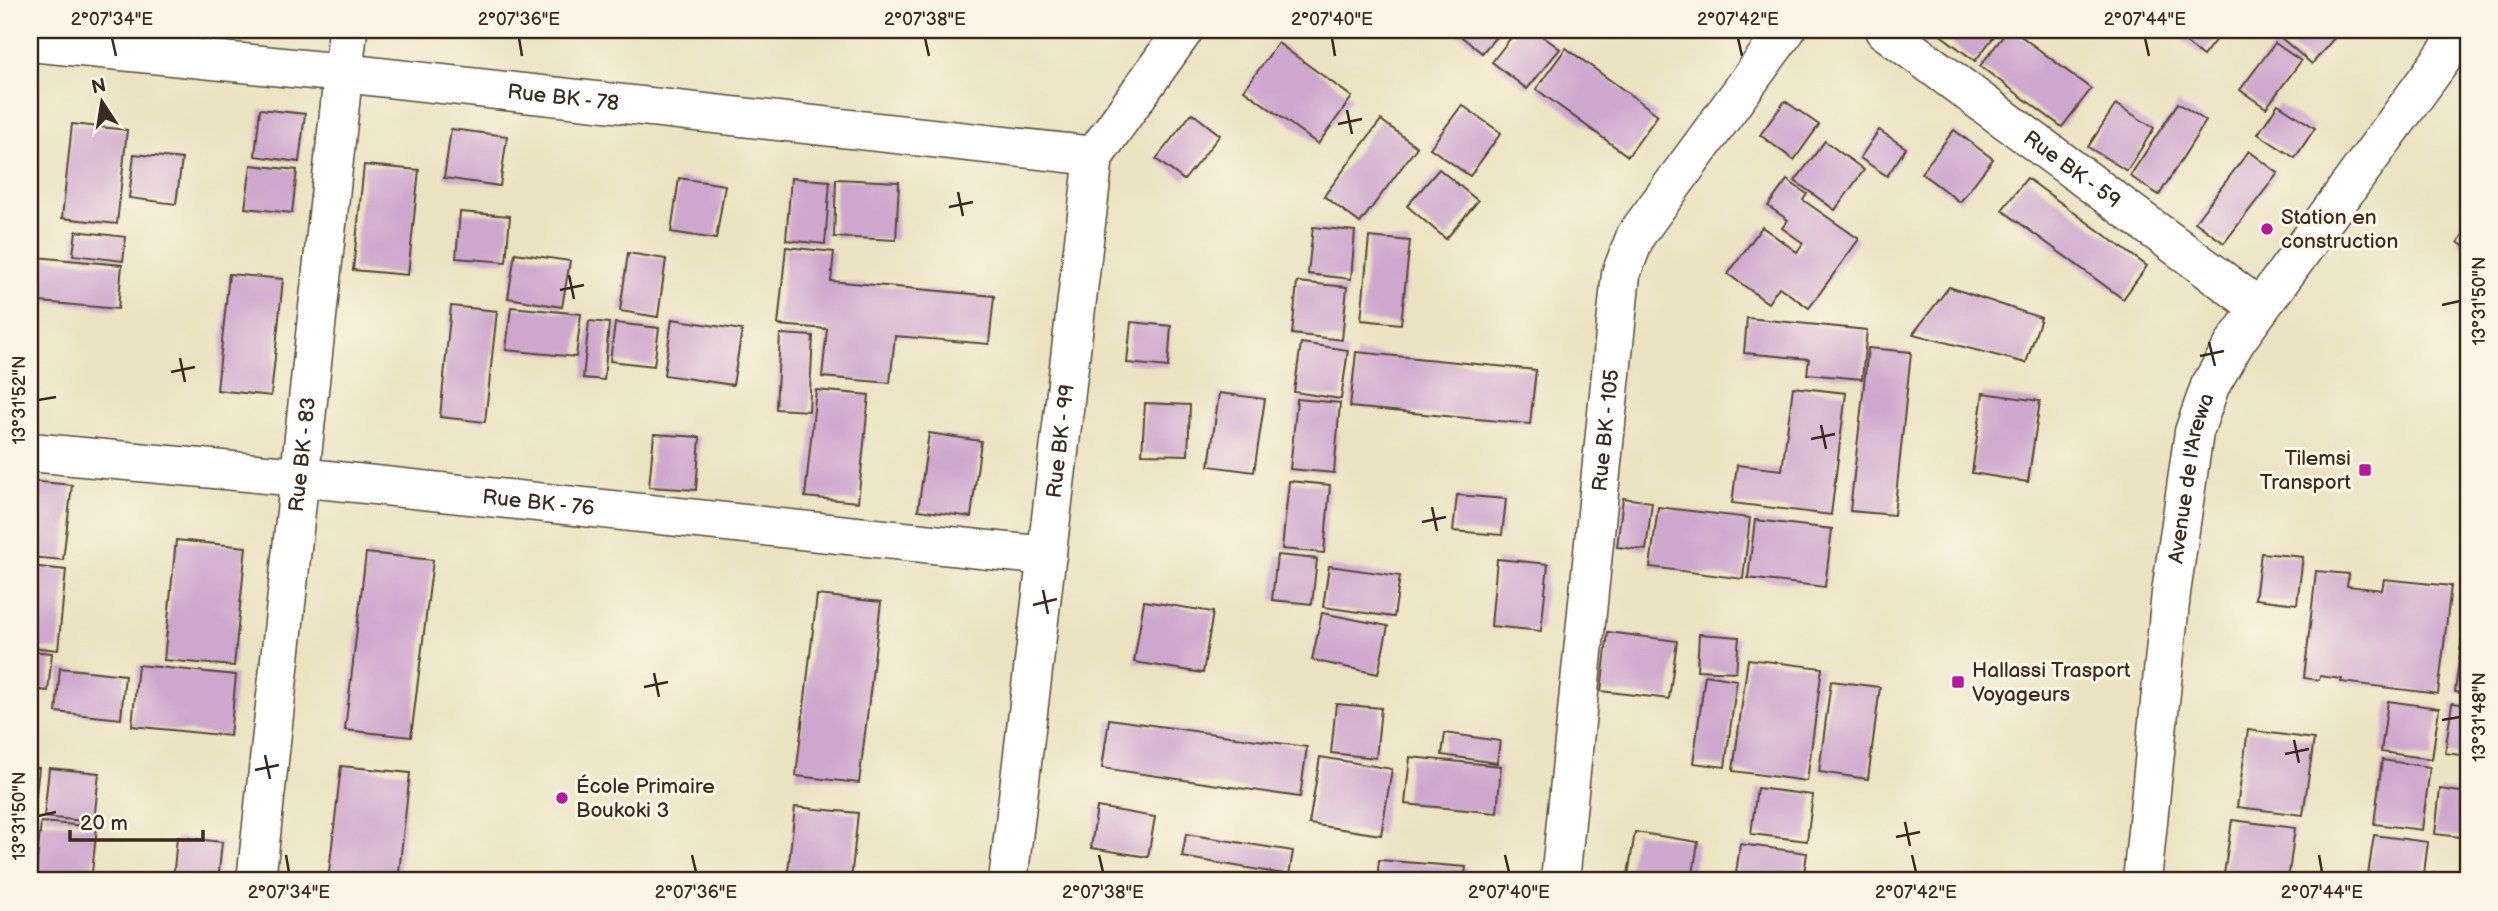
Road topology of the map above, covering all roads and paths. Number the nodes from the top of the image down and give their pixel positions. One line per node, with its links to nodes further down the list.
1 (348, 30): 7 (street, Rue BK - 83)
2 (1184, 30): 8 (street, Rue BK - 99)
3 (1786, 30): 15 (street, Rue BK - 105)
4 (1884, 30): 9 (street, Rue BK - 59)
5 (2463, 30): 9 (street, Avenue de l'Arewa)
6 (30, 42): 7 (street, Rue BK - 78)
7 (343, 73): 8 (street, Rue BK - 78); 11 (street, Rue BK - 83)
8 (1094, 156): 12 (street, Rue BK - 99)
9 (2260, 308): 16 (street, Avenue de l'Arewa)
10 (30, 452): 11 (street, Rue BK - 76)
11 (299, 477): 12 (street, Rue BK - 76); 13 (street, Rue BK - 83)
12 (1047, 556): 14 (street, Rue BK - 99)
13 (256, 881)
14 (1008, 881)
15 (1560, 881)
16 (2142, 881)

